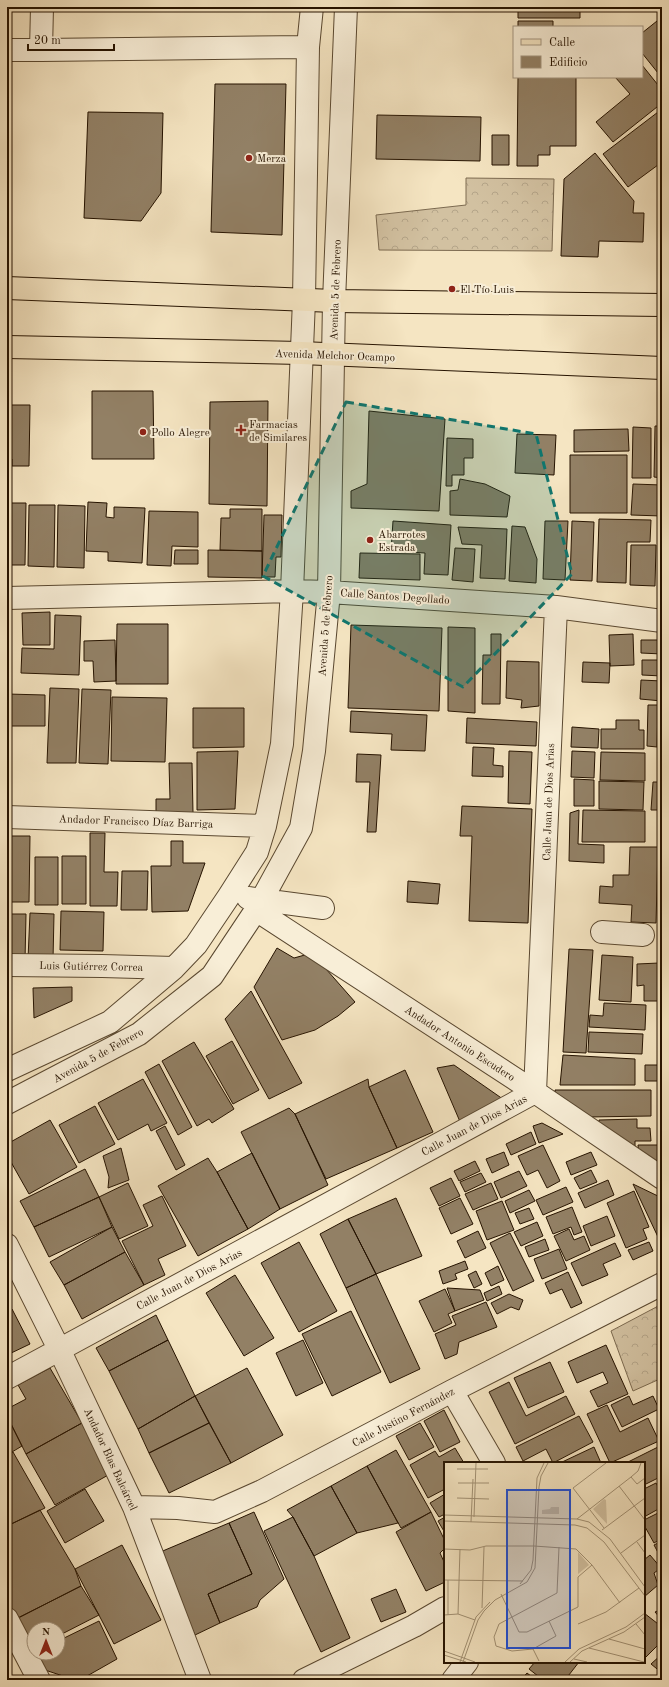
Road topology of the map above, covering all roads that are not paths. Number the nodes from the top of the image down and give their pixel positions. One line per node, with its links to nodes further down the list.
1 (42, 7): 6 (street)
2 (312, 7): 4 (street, Avenida 5 de Febrero)
3 (346, 7): 9 (street, Avenida 5 de Febrero)
4 (308, 47): 6 (street); 8 (street, Avenida 5 de Febrero)
5 (7, 50): 6 (street)
6 (41, 50)
7 (7, 288): 8 (main road)
8 (304, 300): 9 (main road); 12 (street, Avenida 5 de Febrero)
9 (334, 301): 10 (main road); 13 (street, Avenida 5 de Febrero)
10 (662, 306)
11 (7, 347): 12 (main road, Avenida Melchor Ocampo)
12 (301, 353): 13 (main road, Avenida Melchor Ocampo); 15 (street, Avenida 5 de Febrero)
13 (334, 355): 14 (main road, Avenida Melchor Ocampo); 16 (street, Avenida 5 de Febrero)
14 (662, 368)
15 (292, 591): 16 (street, Calle Santos Degollado); 17 (street, Calle Santos Degollado); 21 (street, Avenida 5 de Febrero)
16 (329, 592): 18 (street, Calle Santos Degollado); 23 (street, Avenida 5 de Febrero)
17 (7, 598)
18 (556, 607): 19 (street, Calle Santos Degollado); 30 (street, Calle Juan de Dios Arias)
19 (662, 621)
20 (7, 817): 21 (street, Andador Francisco Díaz Barriga)
21 (265, 826): 22 (street, Avenida 5 de Febrero)
22 (229, 896): 23 (street); 28 (street, Avenida 5 de Febrero)
23 (259, 905): 24 (street); 30 (street, Andador Antonio Escudero); 31 (street, Avenida 5 de Febrero)
24 (323, 908)
25 (602, 932): 26 (street)
26 (643, 935)
27 (7, 965): 28 (street, Luis Gutiérrez Correa)
28 (174, 968): 29 (street, Avenida 5 de Febrero)
29 (7, 1070)
30 (535, 1092): 32 (street, Andador Antonio Escudero); 35 (street, Calle Juan de Dios Arias)
31 (7, 1103)
32 (662, 1178)
33 (7, 1245): 35 (street, Andador Blas Balcárcel)
34 (662, 1284): 37 (street, Calle Justino Fernández)
35 (59, 1349): 36 (street, Calle Juan de Dios Arias); 39 (street, Andador Blas Balcárcel)
36 (7, 1378)
37 (452, 1391): 38 (street); 39 (street, Calle Justino Fernández)
38 (493, 1462)
39 (134, 1506): 44 (street, Andador Blas Balcárcel)
40 (444, 1609): 45 (street)
41 (7, 1619): 43 (street)
42 (466, 1663): 46 (street)
43 (39, 1680)
44 (200, 1680)
45 (304, 1680)
46 (453, 1680)

